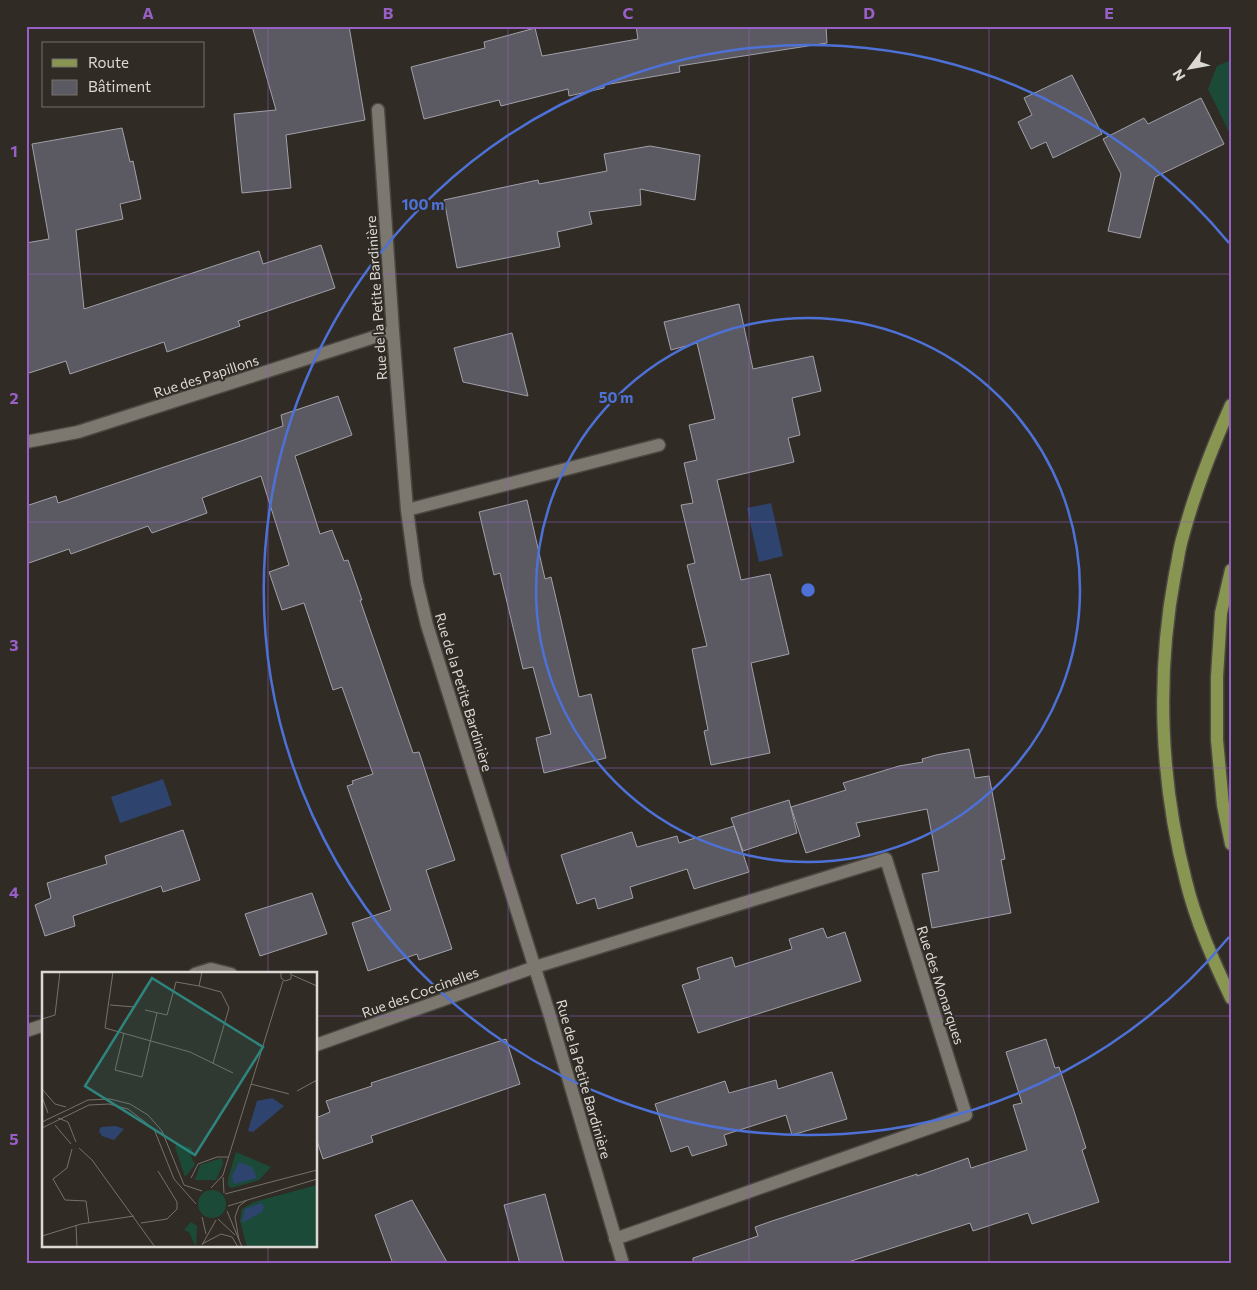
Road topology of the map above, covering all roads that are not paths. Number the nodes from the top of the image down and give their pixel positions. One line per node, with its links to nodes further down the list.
1 (378, 110): 2 (street, Rue de la Petite Bardinière)
2 (393, 331): 4 (street, Rue des Papillons); 6 (street, Rue de la Petite Bardinière)
3 (1231, 405): 12 (main road)
4 (26, 442)
5 (659, 445): 6 (street)
6 (407, 510): 9 (street, Rue de la Petite Bardinière)
7 (1231, 570): 8 (main road)
8 (1231, 844)
9 (535, 967): 15 (street, Rue des Coccinelles); 16 (street, Rue de la Petite Bardinière); 16 (street, Rue des Monarques)
10 (201, 972): 11 (street)
11 (223, 972)
12 (1231, 998)
13 (42, 1026): 14 (street)
14 (26, 1031)
15 (318, 1044)
16 (616, 1240): 17 (street, Rue de la Petite Bardinière)
17 (623, 1264)

